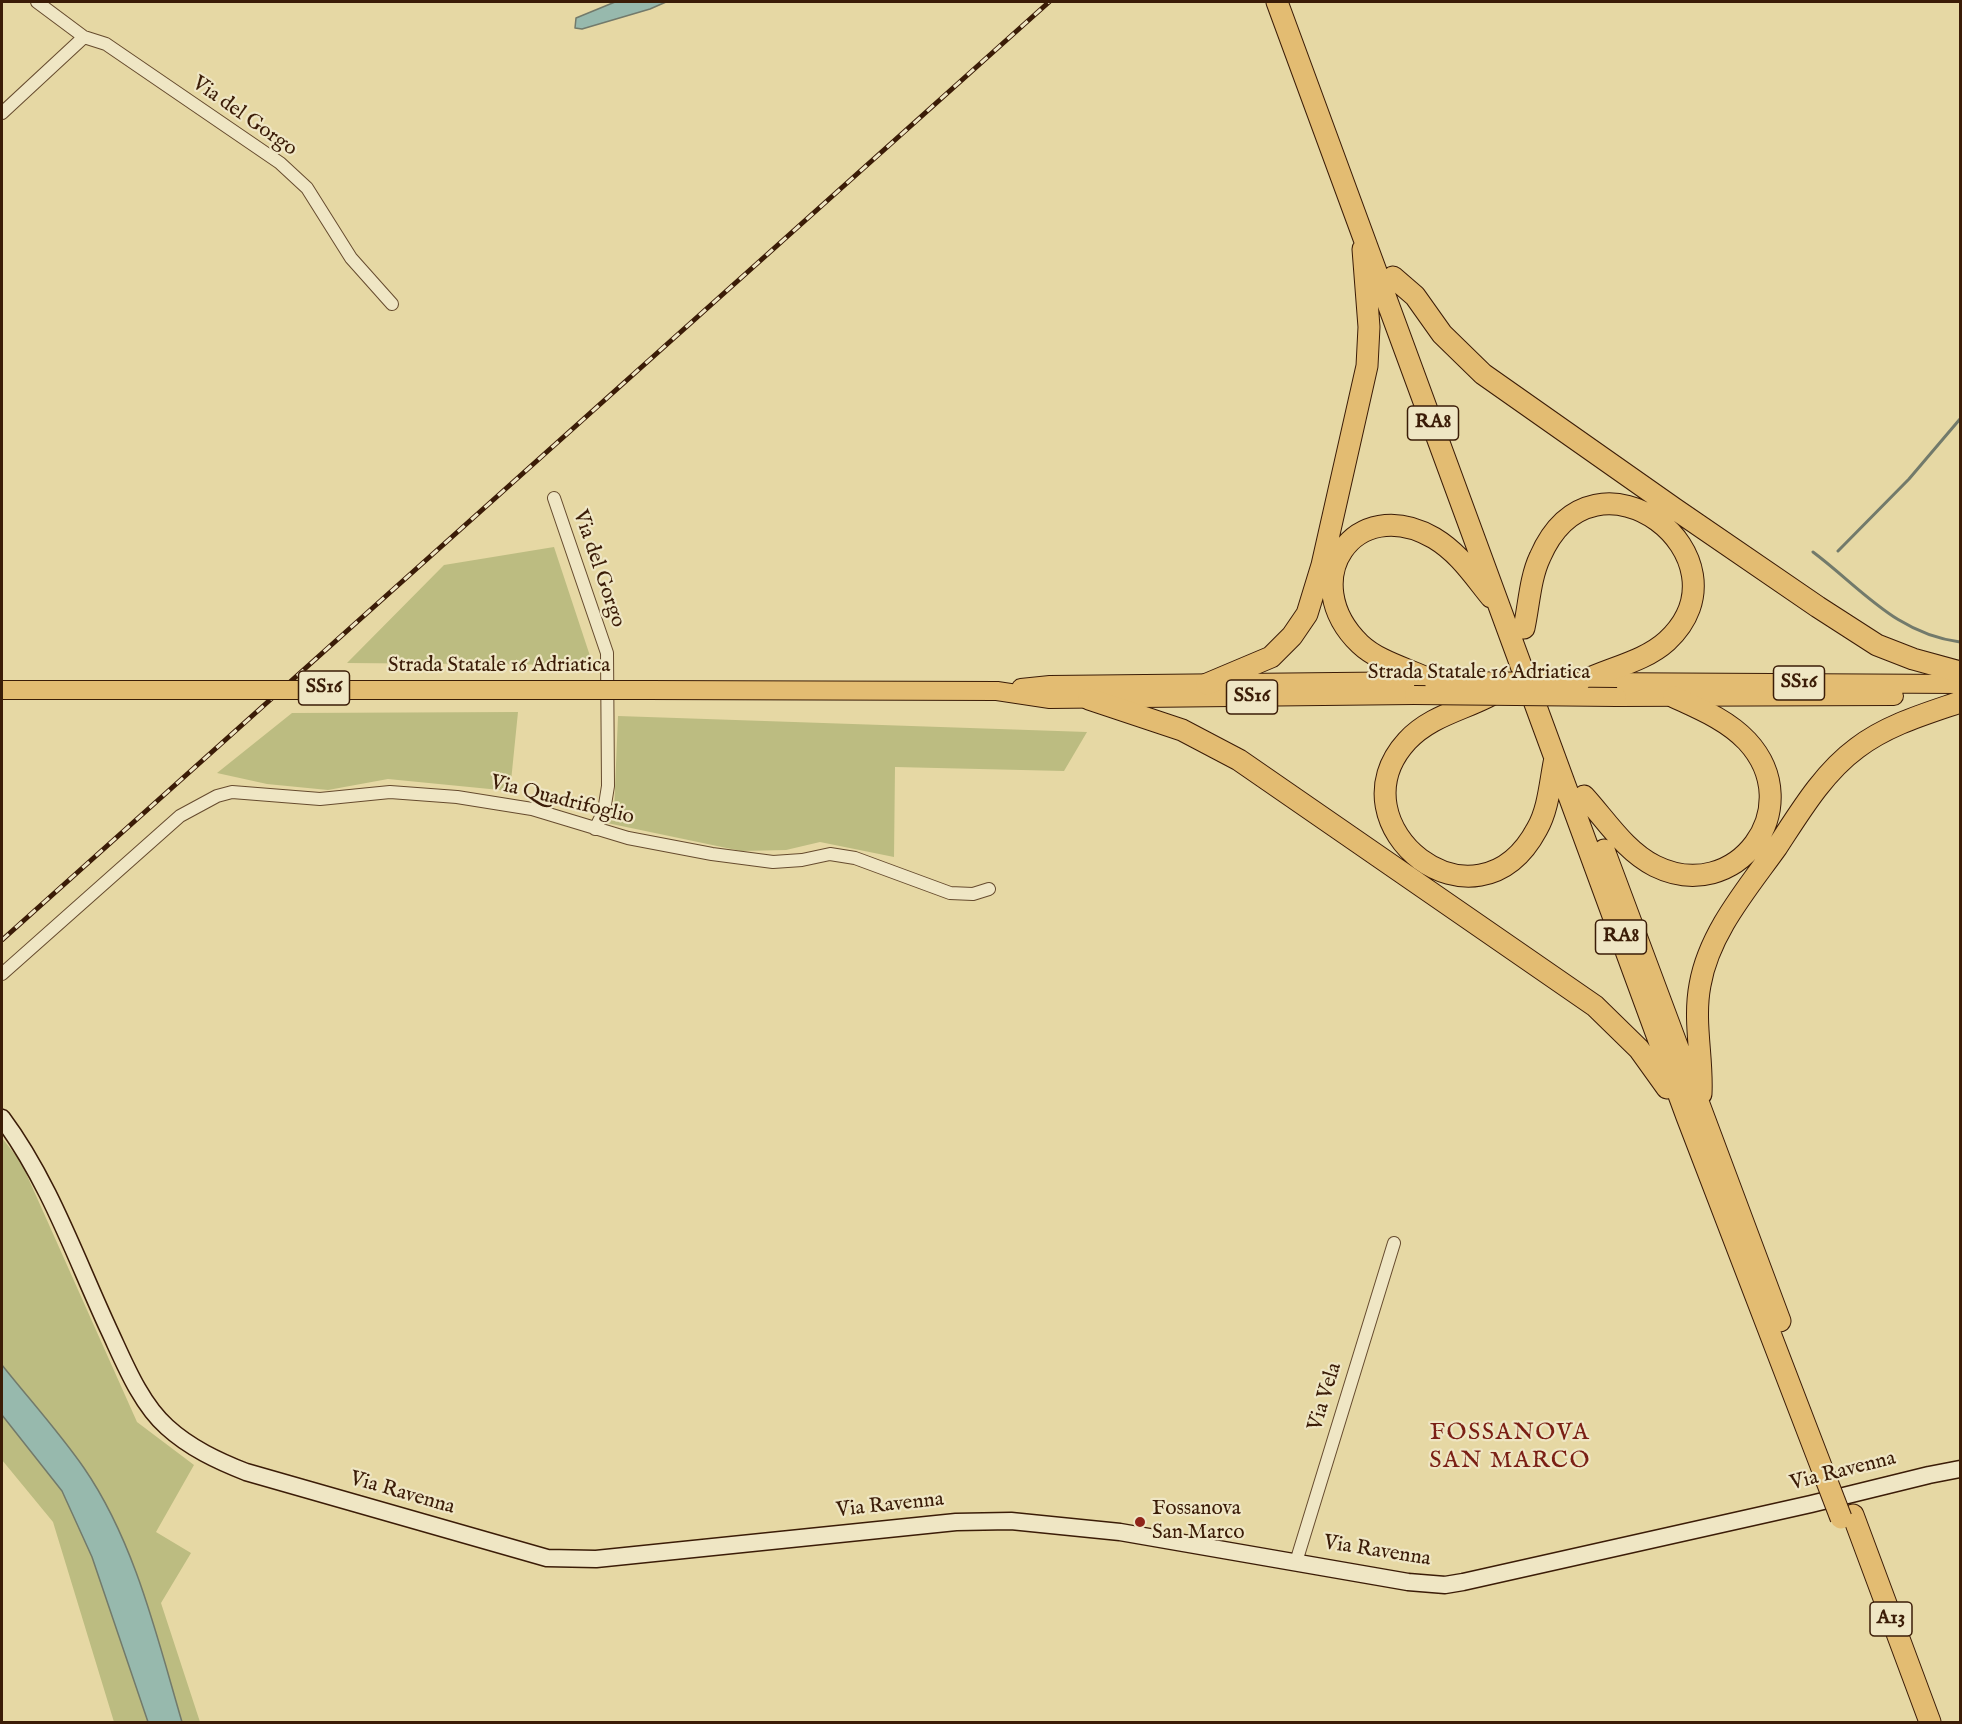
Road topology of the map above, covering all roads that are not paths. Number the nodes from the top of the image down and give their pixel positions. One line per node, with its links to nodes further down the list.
1 (37, 2): 4 (street, Via del Gorgo)
2 (1277, 2): 5 (highway, RA8)
3 (1292, 2): 5 (highway, RA8)
4 (84, 37): 6 (street); 9 (street, Via del Gorgo)
5 (1308, 65): 7 (highway, RA8); 8 (highway, RA8)
6 (2, 113)
7 (1363, 234): 11 (highway, RA8); 17 (highway)
8 (1393, 277): 12 (highway, RA8); 13 (highway)
9 (393, 304)
10 (554, 498): 29 (street, Via del Gorgo)
11 (1502, 612): 14 (highway); 27 (highway, RA8)
12 (1524, 628): 16 (highway); 28 (highway, RA8)
13 (1960, 672)
14 (1409, 681): 15 (highway); 17 (main road, Strada Statale 16 Adriatica / SS16); 22 (main road, Strada Statale 16 Adriatica / SS16, bridge); 25 (main road, Strada Statale 16 Adriatica / SS16)
15 (1433, 681): 16 (main road, Strada Statale 16 Adriatica / SS16, bridge)
16 (1581, 682): 20 (main road, Strada Statale 16 Adriatica / SS16)
17 (1207, 684): 21 (main road, Strada Statale 16 Adriatica / SS16)
18 (1960, 684): 20 (main road, Strada Statale 16 Adriatica / SS16)
19 (2, 690): 21 (main road, Strada Statale 16 Adriatica / SS16, bridge)
20 (1639, 690): 22 (main road, Strada Statale 16 Adriatica / SS16, bridge); 24 (main road, Strada Statale 16 Adriatica / SS16)
21 (997, 692): 25 (main road, Strada Statale 16 Adriatica / SS16)
22 (1491, 695): 27 (highway)
23 (1960, 695): 24 (main road, Strada Statale 16 Adriatica / SS16)
24 (1674, 697): 28 (highway)
25 (1089, 699): 33 (highway)
26 (1960, 702): 33 (highway)
27 (1555, 758): 33 (highway, RA8)
28 (1584, 796): 33 (highway, RA8)
29 (595, 829): 30 (street, Via Quadrifoglio); 31 (street, Via Quadrifoglio)
30 (989, 890)
31 (2, 974)
32 (2, 1110): 34 (main road, Via Ravenna)
33 (1693, 1111): 36 (highway, RA8)
34 (6, 1125): 39 (main road, Via Ravenna)
35 (1394, 1243): 39 (street, Via Vela)
36 (1823, 1453): 38 (highway, A13)
37 (1960, 1469): 39 (main road, Via Ravenna)
38 (1847, 1517): 40 (highway, A13); 41 (highway, A13)
39 (1296, 1562)
40 (1917, 1722)
41 (1930, 1722)

